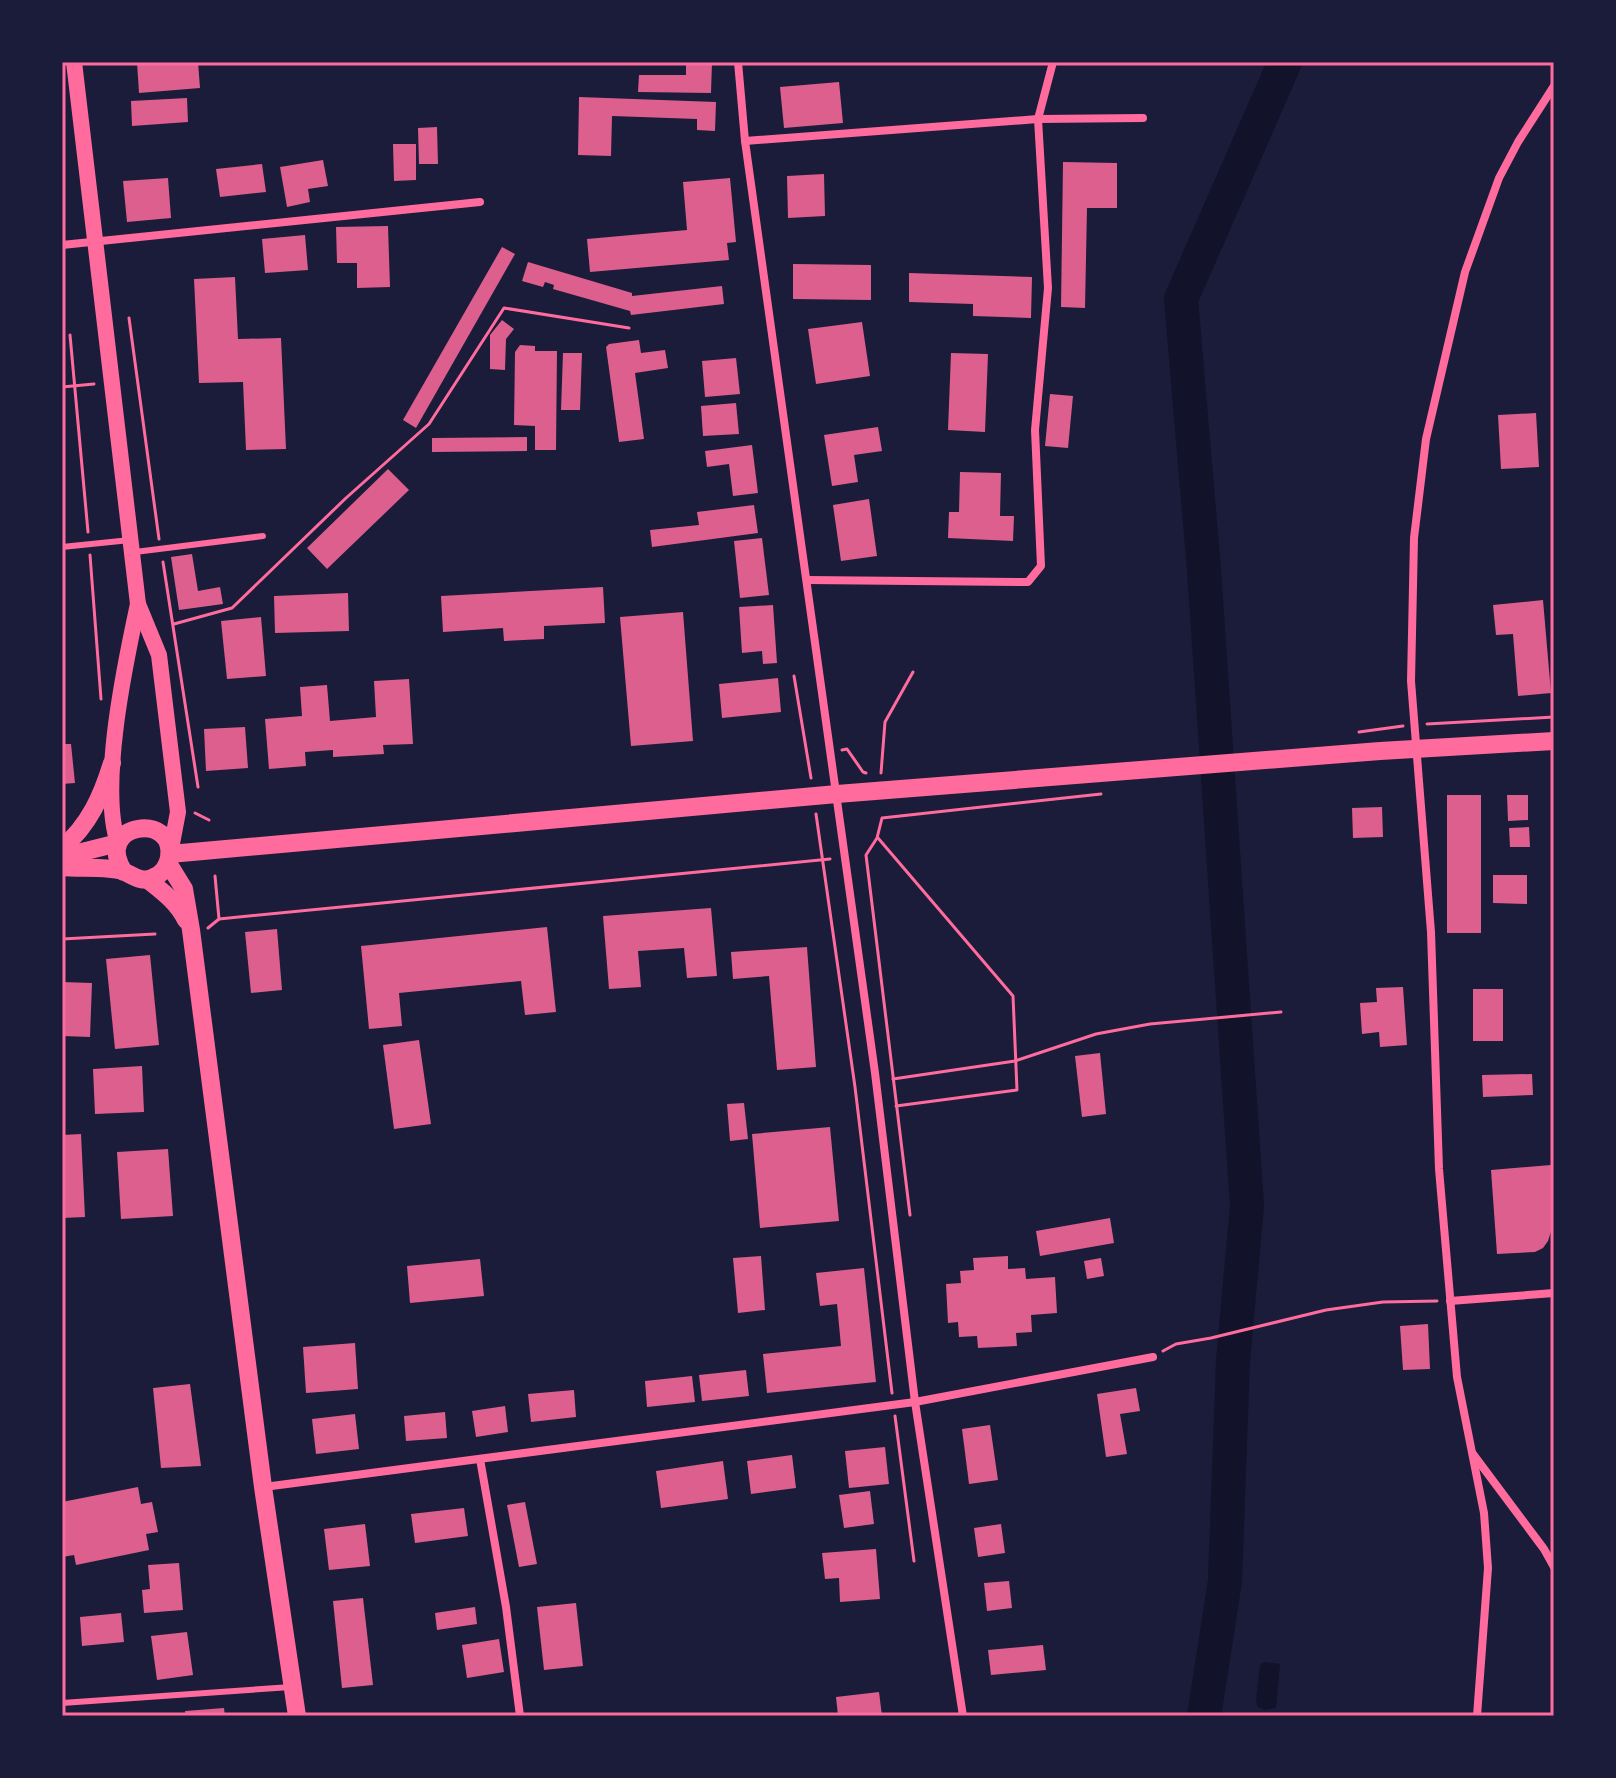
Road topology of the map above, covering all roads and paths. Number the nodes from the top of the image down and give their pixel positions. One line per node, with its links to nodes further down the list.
1 (74, 62): 9 (main road)
2 (738, 62): 7 (street)
3 (1053, 62): 6 (street)
4 (1554, 86): 24 (street)
5 (1143, 118): 6 (street)
6 (1038, 119): 7 (street); 17 (street)
7 (745, 141): 17 (street)
8 (480, 202): 9 (street)
9 (95, 240): 10 (street); 15 (main road)
10 (62, 245)
11 (629, 328): 19 (path)
12 (70, 335): 14 (path)
13 (263, 536): 15 (lane)
14 (89, 544): 15 (lane); 16 (lane); 22 (path)
15 (131, 546): 18 (main road)
16 (62, 547)
17 (807, 580): 27 (street)
18 (138, 604): 25 (main road); 38 (main road)
19 (174, 624)
20 (913, 672): 26 (path)
21 (794, 676): 29 (path)
22 (101, 702)
23 (1554, 741): 24 (main road)
24 (1415, 749): 26 (main road); 54 (street)
25 (112, 763): 33 (main road); 34 (main road)
26 (881, 790): 27 (main road)
27 (837, 794): 29 (main road); 37 (street)
28 (1101, 794): 32 (path)
29 (813, 796): 38 (main road); 39 (path)
30 (191, 810): 31 (path)
31 (209, 820)
32 (877, 838): 35 (path); 49 (path)
33 (118, 843): 36 (main road); 38 (main road); 41 (main road)
34 (62, 848)
35 (866, 855): 37 (path); 50 (path)
36 (62, 857)
37 (846, 857): 39 (path); 56 (street)
38 (169, 859): 43 (main road); 45 (main road)
39 (823, 859): 44 (path); 57 (path)
40 (62, 867): 41 (main road)
41 (124, 872): 43 (main road)
42 (215, 876): 44 (path)
43 (148, 880): 45 (main road)
44 (219, 919): 45 (path)
45 (199, 929): 60 (main road)
46 (155, 934): 47 (path)
47 (62, 939)
48 (1281, 1012): 49 (path)
49 (1015, 1061): 50 (path); 51 (path)
50 (893, 1079): 51 (path)
51 (896, 1106): 52 (path)
52 (910, 1215)
53 (1554, 1293): 54 (street)
54 (1450, 1301): 55 (path); 58 (street)
55 (1153, 1357): 56 (street)
56 (915, 1402): 57 (street); 67 (street)
57 (894, 1405): 59 (street); 61 (path)
58 (1470, 1451): 62 (street); 68 (street)
59 (480, 1459): 60 (street); 66 (street)
60 (263, 1487): 63 (main road)
61 (914, 1561)
62 (1554, 1567)
63 (295, 1687): 64 (lane); 65 (main road)
64 (62, 1703)
65 (297, 1716)
66 (520, 1716)
67 (963, 1716)
68 (1477, 1716)

